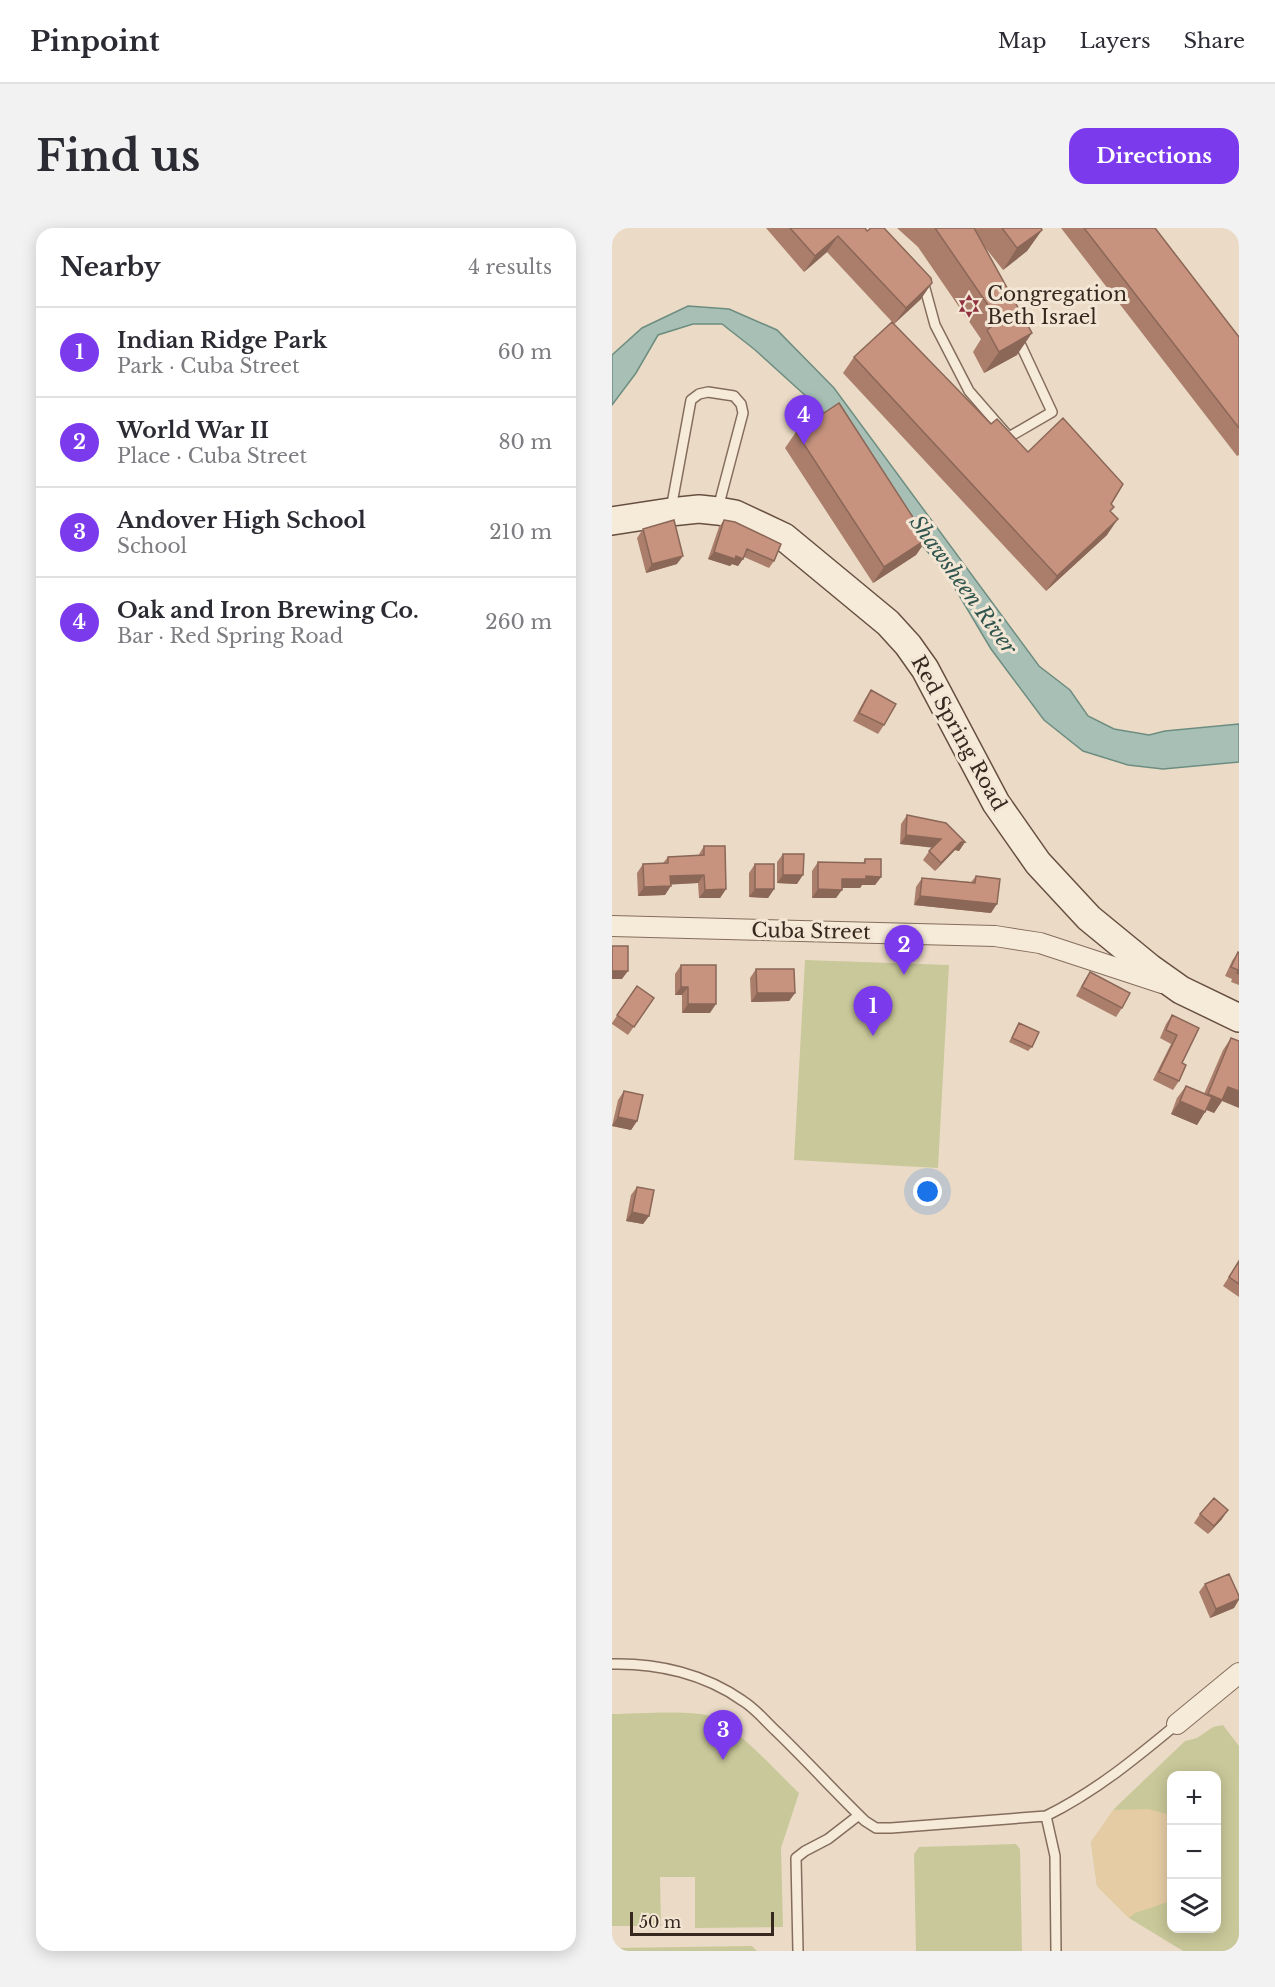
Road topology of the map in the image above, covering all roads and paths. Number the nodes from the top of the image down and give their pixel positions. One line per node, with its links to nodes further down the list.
1 (916, 274): 2 (lane)
2 (1016, 325)
3 (720, 501): 4 (main road, Red Spring Road); 4 (lane); 7 (main road, Red Spring Road)
4 (670, 512): 5 (main road, Red Spring Road)
5 (612, 521)
6 (612, 926): 7 (street, Cuba Street)
7 (1181, 990): 8 (main road, Red Spring Road)
8 (1239, 1018)
9 (612, 1664): 12 (lane)
10 (1239, 1673): 11 (street)
11 (1177, 1724): 13 (lane)
12 (859, 1815): 13 (lane); 14 (lane)
13 (1046, 1816): 15 (lane)
14 (798, 1951)
15 (1056, 1951)

